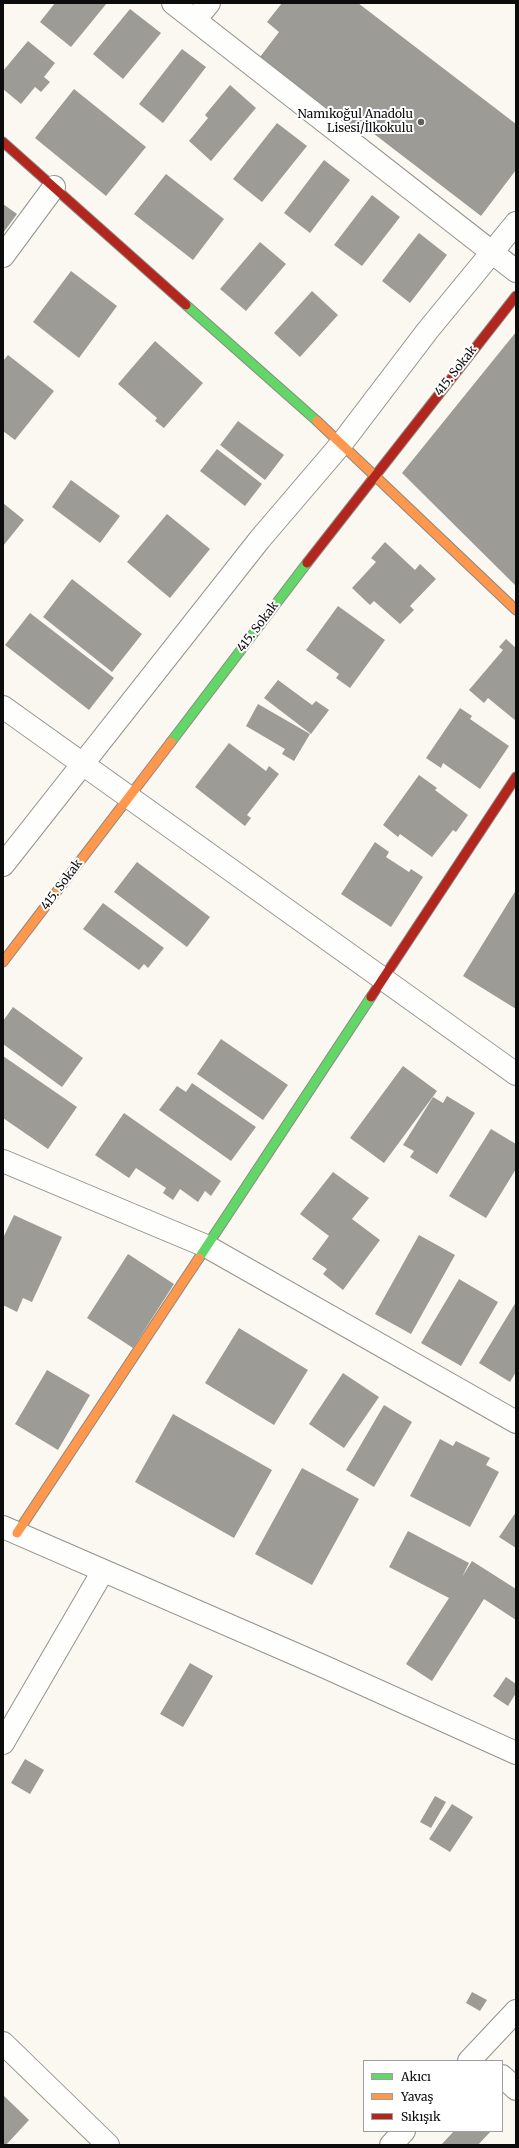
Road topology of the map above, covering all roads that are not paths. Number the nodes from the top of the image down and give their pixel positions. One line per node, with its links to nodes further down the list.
1 (173, 3): 3 (street)
2 (209, 3): 3 (street)
3 (195, 20): 7 (street)
4 (3, 142): 5 (street)
5 (54, 187): 8 (street); 11 (street)
6 (516, 223): 7 (street)
7 (492, 253): 9 (street); 11 (street)
8 (3, 256)
9 (516, 271)
10 (516, 296): 12 (street, 415. Sokak)
11 (342, 443): 12 (street); 15 (street)
12 (374, 475): 13 (street); 17 (street, 415. Sokak)
13 (516, 610)
14 (3, 707): 15 (street)
15 (82, 764): 17 (street); 18 (street)
16 (516, 777): 20 (street)
17 (128, 798): 19 (street, 415. Sokak); 20 (street)
18 (3, 865)
19 (3, 962)
20 (382, 980): 21 (street); 23 (street)
21 (516, 1074)
22 (3, 1161): 23 (street)
23 (206, 1246): 24 (street); 25 (street)
24 (516, 1422)
25 (10, 1530): 26 (street)
26 (103, 1571): 27 (street); 28 (street)
27 (3, 1743)
28 (516, 1752)
29 (516, 2011): 31 (street)
30 (3, 2043): 35 (street)
31 (477, 2058)
32 (503, 2077): 33 (street)
33 (516, 2089)
34 (403, 2132): 36 (street)
35 (108, 2145)
36 (391, 2145)

